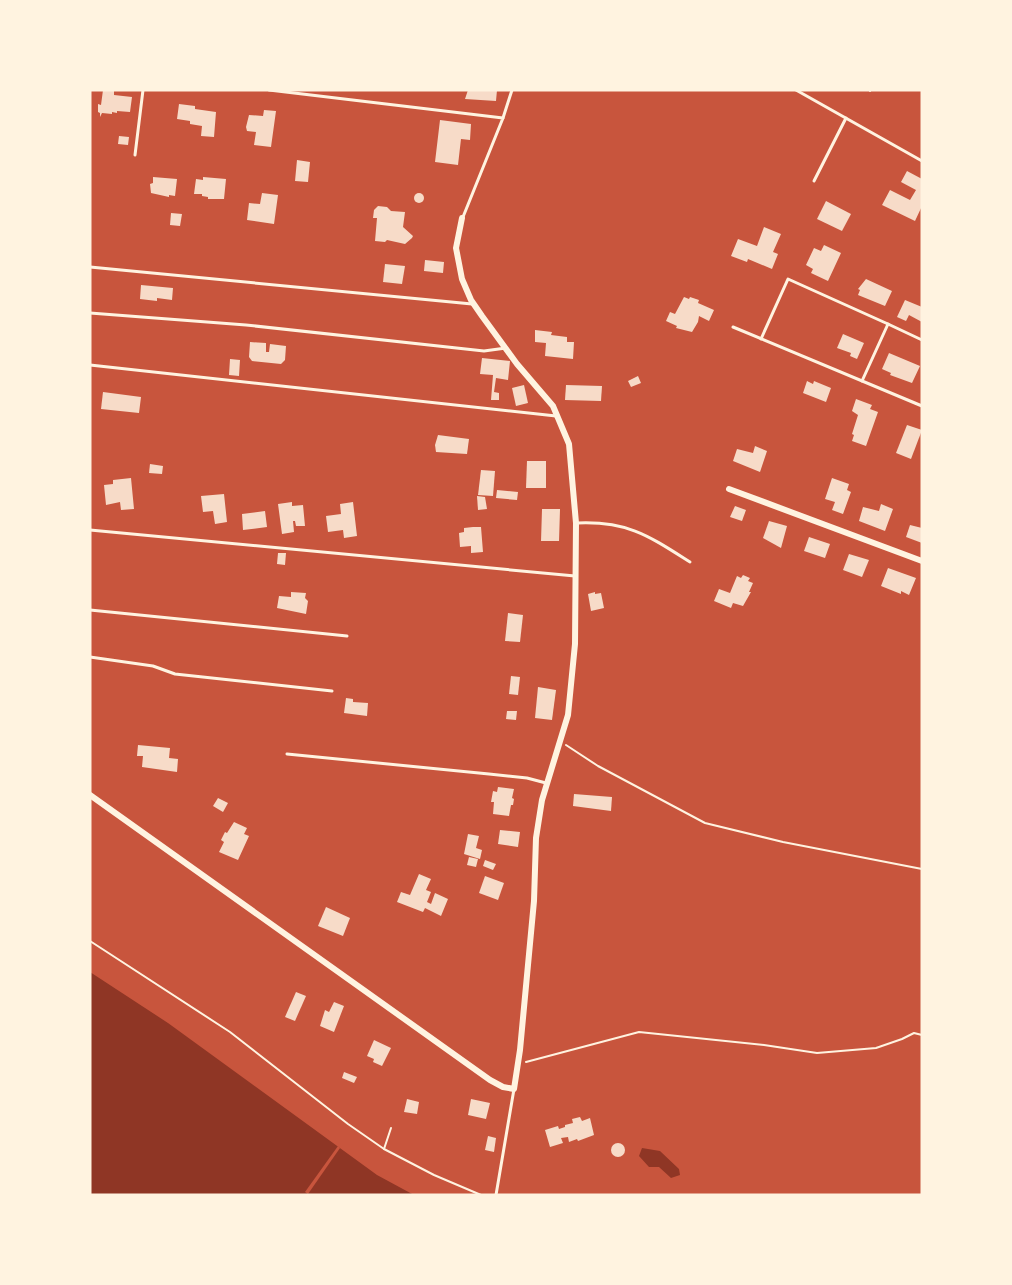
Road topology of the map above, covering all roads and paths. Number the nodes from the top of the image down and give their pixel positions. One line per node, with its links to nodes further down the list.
1 (143, 90): 7 (lane)
2 (269, 90): 5 (lane)
3 (512, 90): 5 (lane)
4 (796, 90): 6 (lane)
5 (503, 118): 10 (lane)
6 (846, 118): 8 (lane); 9 (lane)
7 (135, 155)
8 (922, 161)
9 (814, 181)
10 (462, 218): 12 (street)
11 (90, 267): 12 (lane)
12 (474, 305): 18 (street)
13 (90, 313): 18 (lane)
14 (888, 324): 16 (lane); 17 (lane); 20 (lane)
15 (733, 327): 16 (lane)
16 (761, 339): 20 (lane)
17 (922, 340)
18 (506, 348): 22 (street)
19 (90, 365): 22 (lane)
20 (862, 381): 21 (lane)
21 (922, 406)
22 (558, 416): 24 (street)
23 (729, 489): 26 (street)
24 (576, 523): 27 (lane); 28 (street)
25 (90, 530): 28 (lane)
26 (922, 561)
27 (690, 562)
28 (576, 576): 33 (street)
29 (90, 610): 30 (lane)
30 (347, 636)
31 (90, 657): 32 (lane)
32 (332, 692)
33 (561, 741): 35 (street); 37 (path)
34 (287, 754): 35 (lane)
35 (548, 783): 40 (street)
36 (90, 795): 41 (street)
37 (922, 869)
38 (90, 941): 43 (path)
39 (922, 1035): 40 (path)
40 (518, 1065): 41 (street)
41 (514, 1089): 45 (lane)
42 (391, 1128): 43 (path)
43 (384, 1149): 44 (path)
44 (481, 1195)
45 (496, 1195)

